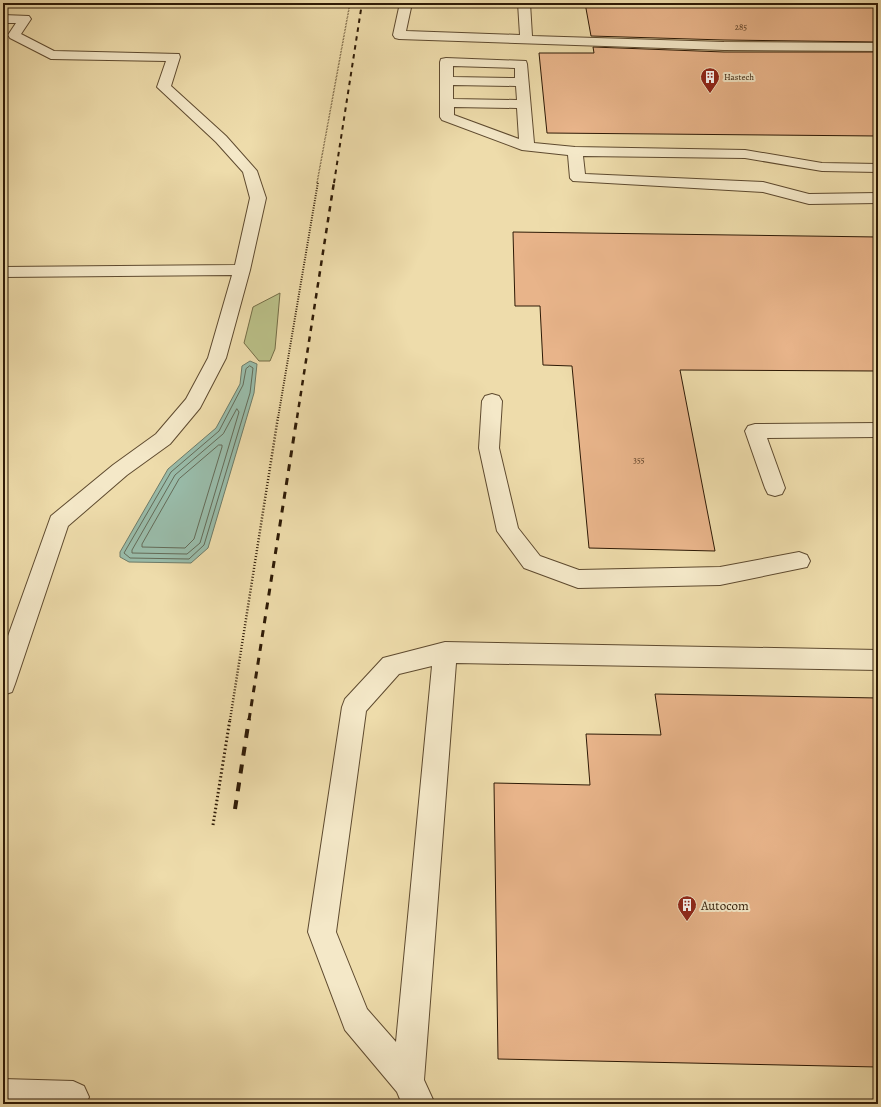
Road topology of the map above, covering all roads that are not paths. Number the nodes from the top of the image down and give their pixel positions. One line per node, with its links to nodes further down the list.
1 (406, 3): 4 (lane)
2 (524, 3): 4 (lane)
3 (3, 19): 15 (lane)
4 (526, 39): 5 (lane)
5 (878, 47)
6 (446, 81): 7 (lane); 7 (lane); 8 (lane)
7 (522, 82): 9 (lane)
8 (447, 103): 9 (lane); 10 (lane)
9 (524, 104): 10 (lane)
10 (526, 147): 11 (lane)
11 (576, 150): 13 (lane); 13 (lane)
12 (878, 168): 13 (lane)
13 (754, 171): 14 (lane)
14 (878, 198)
15 (242, 270): 16 (lane); 23 (lane)
16 (3, 272)
17 (492, 401): 20 (lane)
18 (878, 430): 19 (lane)
19 (775, 488)
20 (799, 562)
21 (445, 652): 22 (lane); 24 (lane); 24 (lane)
22 (878, 660)
23 (3, 684)
24 (414, 1093)
25 (3, 1096): 26 (lane)
26 (73, 1097)

